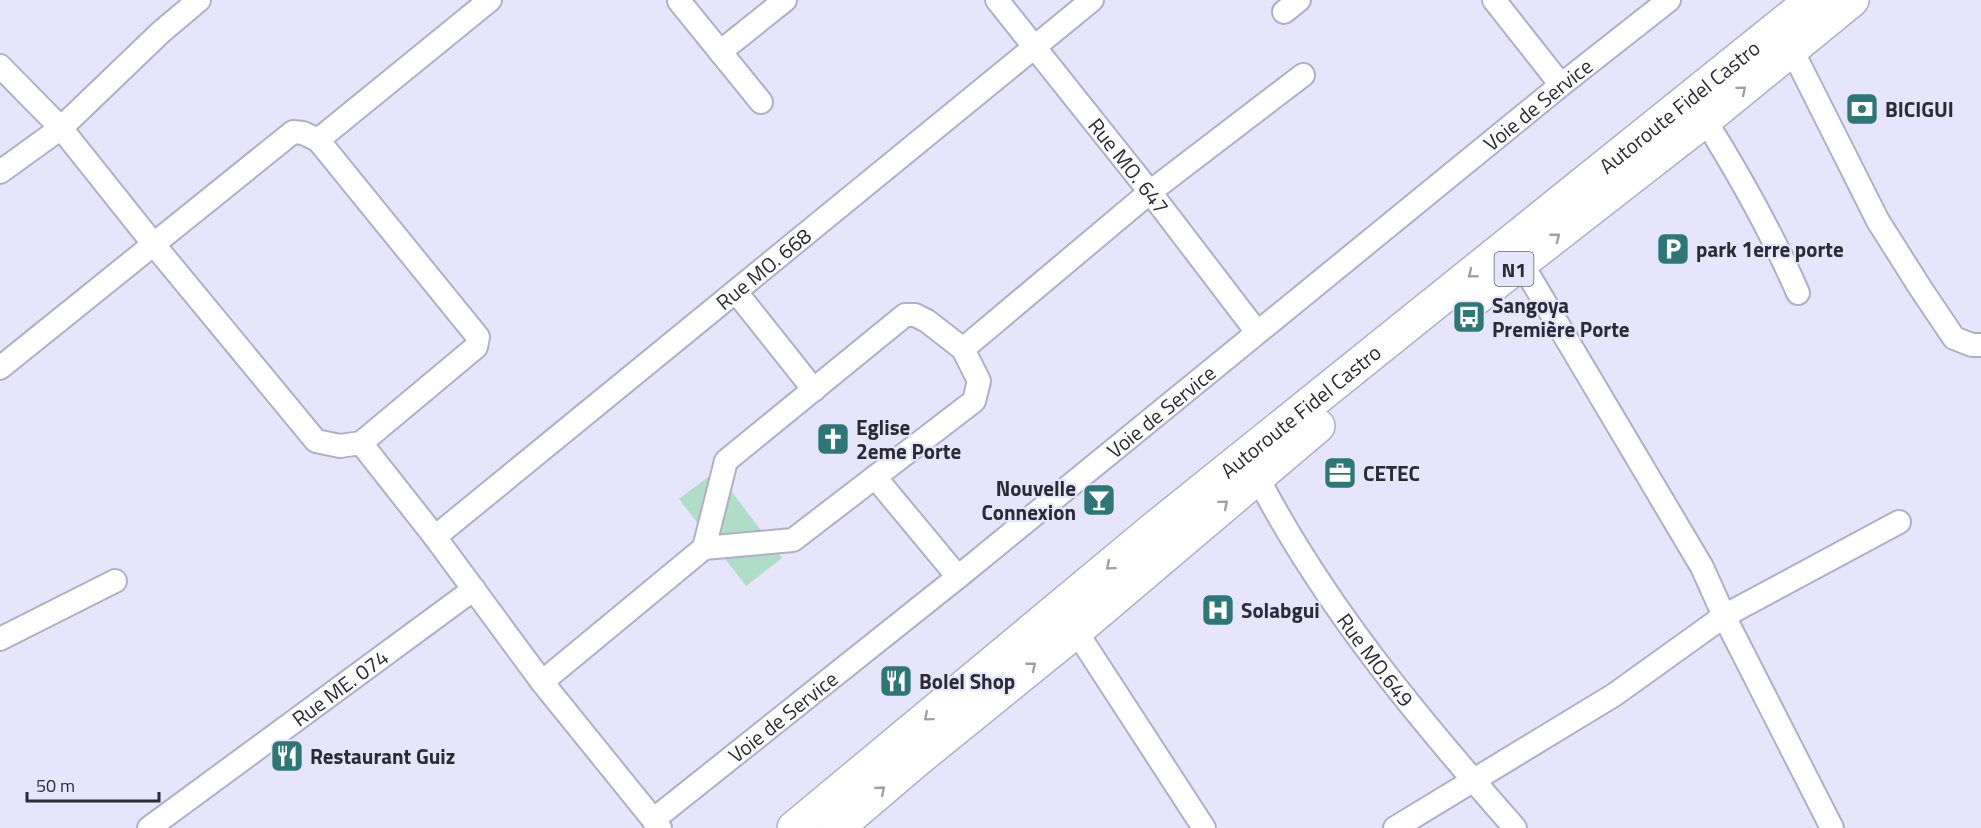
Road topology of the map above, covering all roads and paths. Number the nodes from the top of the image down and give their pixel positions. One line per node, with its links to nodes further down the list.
1 (199, 0): 19 (street)
2 (490, 0): 20 (street)
3 (784, 0): 13 (street)
4 (997, 0): 11 (street, Rue MO. 647)
5 (1092, 0): 11 (street, Rue MO. 668)
6 (1494, 0): 16 (street)
7 (1669, 0): 16 (street, Voie de Service)
8 (1812, 0): 49 (highway, Autoroute Fidel Castro / N1, one-way to 49)
9 (1851, 0): 12 (highway, Autoroute Fidel Castro / N1)
10 (679, 1): 13 (street)
11 (1035, 48): 22 (street, Rue MO. 647); 25 (street, Rue MO. 668)
12 (1791, 48): 18 (highway, Autoroute Fidel Castro / N1, one-way to 12); 28 (street)
13 (720, 52): 17 (street)
14 (0, 66): 19 (street)
15 (1303, 75): 22 (street)
16 (1561, 85): 27 (street, Voie de Service)
17 (761, 102)
18 (1706, 120): 24 (highway, Autoroute Fidel Castro / N1, one-way to 18); 26 (street)
19 (61, 128): 21 (street); 23 (street)
20 (318, 140): 23 (street); 32 (street)
21 (0, 172)
22 (1150, 192): 27 (street, Rue MO. 647); 29 (street)
23 (154, 246): 30 (street); 32 (street)
24 (1521, 264): 33 (highway, Autoroute Fidel Castro / N1); 41 (street)
25 (736, 292): 31 (street); 36 (street, Rue MO. 668)
26 (1798, 293)
27 (1257, 332): 38 (street, Voie de Service)
28 (1981, 345)
29 (963, 349): 31 (street); 34 (street)
30 (0, 368)
31 (814, 390): 37 (street)
32 (361, 443): 36 (street)
33 (1257, 476): 42 (highway, Autoroute Fidel Castro / N1, one-way to 33); 45 (street, Rue MO.649)
34 (875, 477): 37 (street); 38 (street)
35 (1899, 522): 41 (street)
36 (435, 537): 40 (street)
37 (704, 548): 44 (street)
38 (958, 577): 46 (street, Voie de Service)
39 (115, 581): 43 (street)
40 (474, 589): 44 (street); 48 (street, Rue ME. 074)
41 (1724, 616): 45 (street); 53 (street)
42 (1076, 631): 47 (highway, Autoroute Fidel Castro / N1, one-way to 42); 50 (street)
43 (0, 639)
44 (542, 682): 46 (street)
45 (1473, 780): 51 (street); 52 (street, Rue MO.649)
46 (657, 824)
47 (841, 826)
48 (148, 828)
49 (794, 828)
50 (1204, 828)
51 (1395, 828)
52 (1515, 828)
53 (1832, 828)

